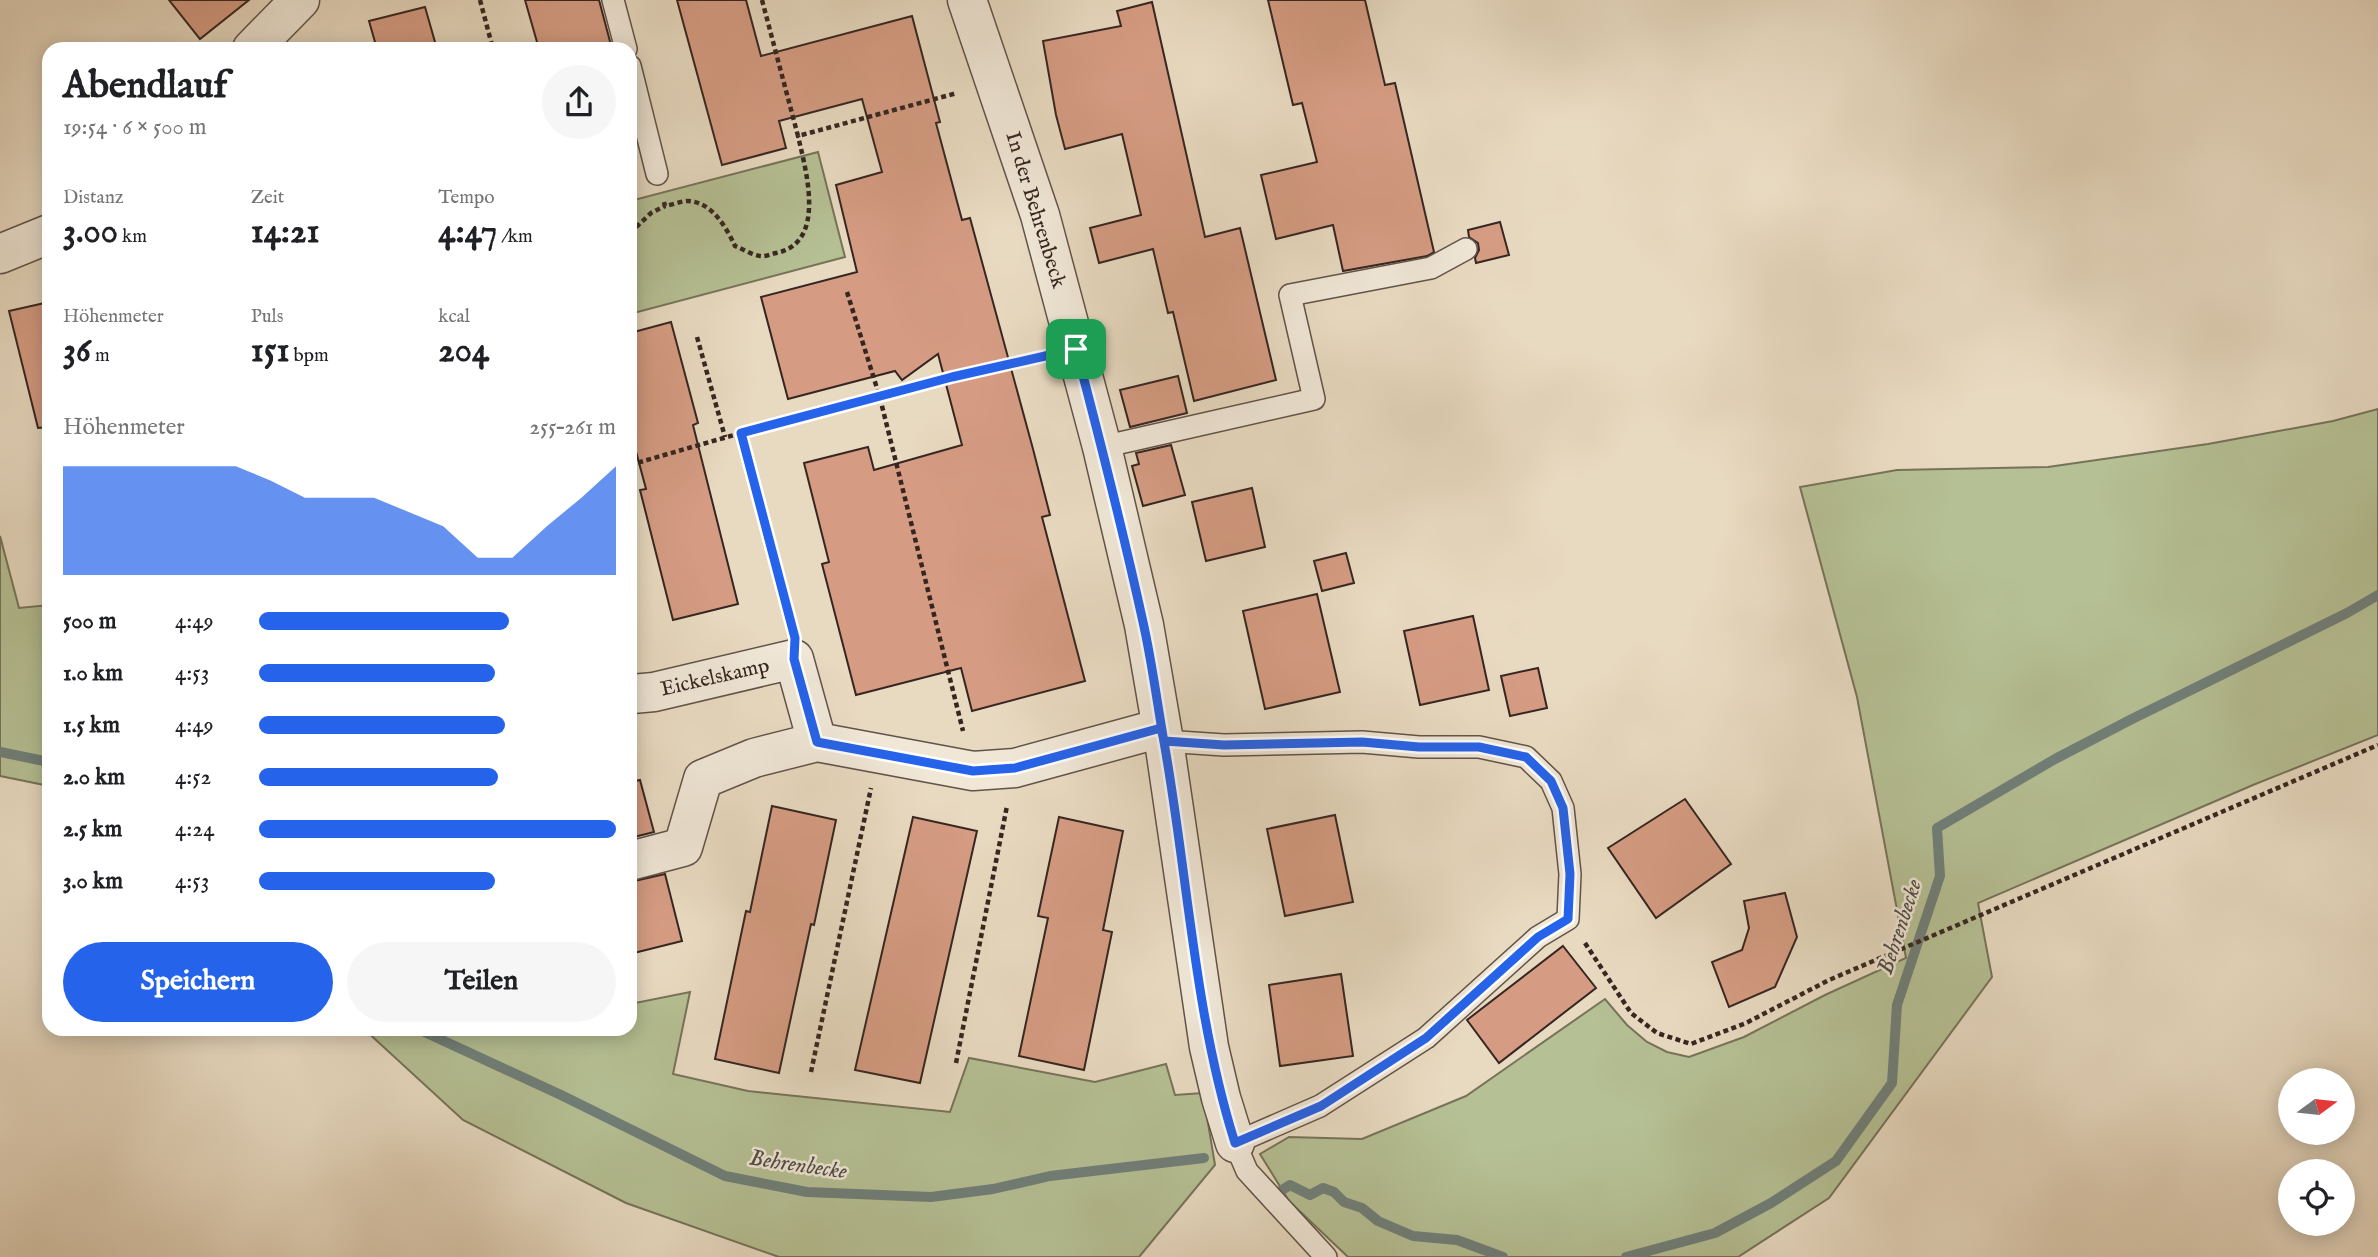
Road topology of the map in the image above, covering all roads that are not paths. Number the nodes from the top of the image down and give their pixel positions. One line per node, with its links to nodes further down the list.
1 (300, 0): 4 (street)
2 (613, 0): 5 (lane)
3 (967, 0): 11 (street, In der Behrenbeck)
4 (259, 42)
5 (624, 42)
6 (637, 94): 7 (lane)
7 (657, 174)
8 (42, 237): 10 (street)
9 (1466, 249): 11 (lane)
10 (0, 254)
11 (1102, 447): 13 (street, In der Behrenbeck)
12 (637, 694): 14 (street, Eickelskamp)
13 (1163, 735): 14 (street); 16 (street, In der Behrenbeck); 16 (lane)
14 (817, 742): 15 (street)
15 (637, 859)
16 (1235, 1143): 17 (lane, In der Behrenbeck)
17 (1326, 1257)

